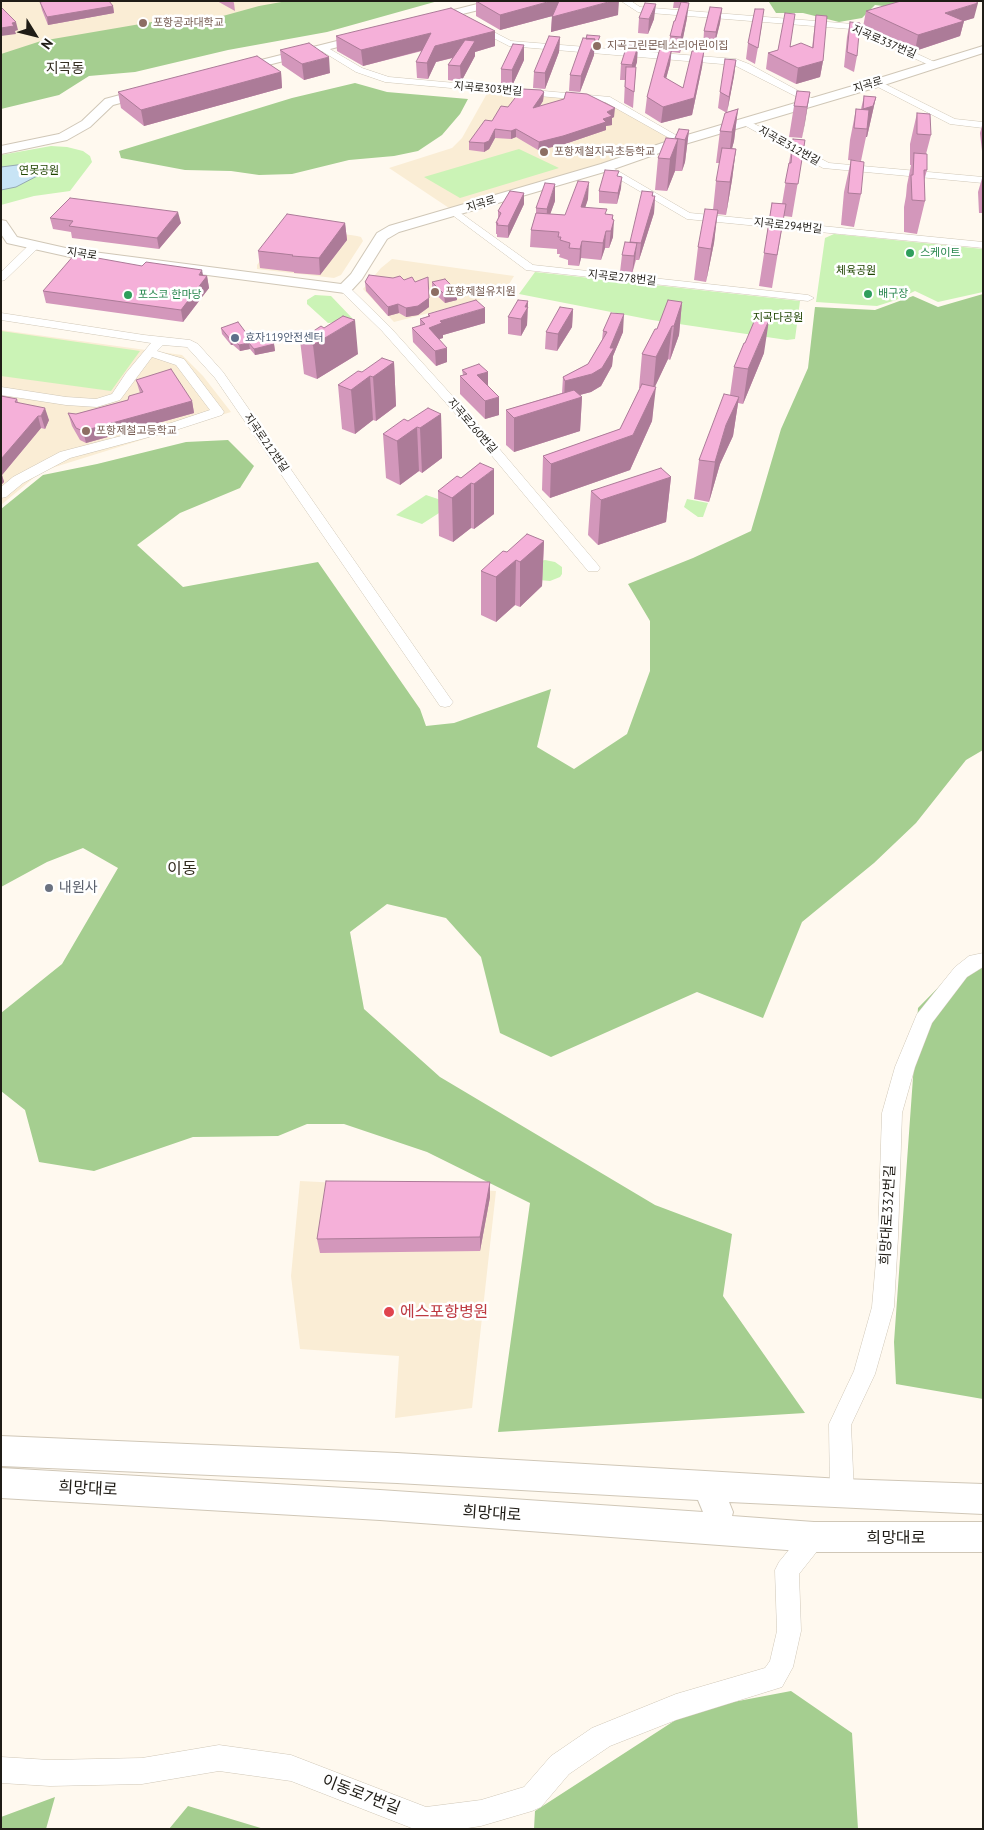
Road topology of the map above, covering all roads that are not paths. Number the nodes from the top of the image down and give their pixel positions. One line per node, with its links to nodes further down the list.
1 (503, 1): 3 (main road)
2 (625, 1): 8 (street, 지곡로337번길)
3 (453, 13): 4 (main road); 12 (street)
4 (416, 23)
5 (378, 34): 6 (main road)
6 (323, 48): 9 (main road); 15 (street, 지곡로303번길)
7 (983, 49): 8 (main road, 지곡로)
8 (934, 64): 10 (main road, 지곡로)
9 (222, 73)
10 (877, 83): 12 (main road, 지곡로); 14 (street)
11 (158, 88): 16 (main road)
12 (812, 101): 13 (main road, 지곡로)
13 (745, 122): 15 (main road, 지곡로); 18 (street, 지곡로312번길)
14 (983, 125)
15 (681, 141): 17 (main road, 지곡로)
16 (1, 150)
17 (606, 167): 19 (main road, 지곡로); 21 (street, 지곡로294번길)
18 (983, 180)
19 (455, 212): 24 (main road, 지곡로); 25 (street, 지곡로278번길)
20 (1, 224): 22 (main road, 지곡로)
21 (983, 245)
22 (34, 246): 23 (street); 24 (main road, 지곡로)
23 (1, 278)
24 (345, 289): 31 (street, 지곡로260번길)
25 (808, 298)
26 (1, 316): 27 (street, 지곡로212번길)
27 (159, 341): 28 (street); 32 (street, 지곡로212번길)
28 (150, 353): 29 (street); 30 (street)
29 (1, 391)
30 (1, 494)
31 (593, 568)
32 (444, 702)
33 (983, 960): 37 (street, 희망대로332번길)
34 (1, 1451): 36 (main road)
35 (1, 1483): 39 (main road, 희망대로)
36 (707, 1487): 37 (main road); 39 (main road)
37 (842, 1494): 38 (main road)
38 (983, 1499)
39 (711, 1530): 41 (main road, 희망대로)
40 (983, 1537): 41 (main road, 희망대로)
41 (814, 1538): 42 (street, 이동로7번길)
42 (1, 1770)

